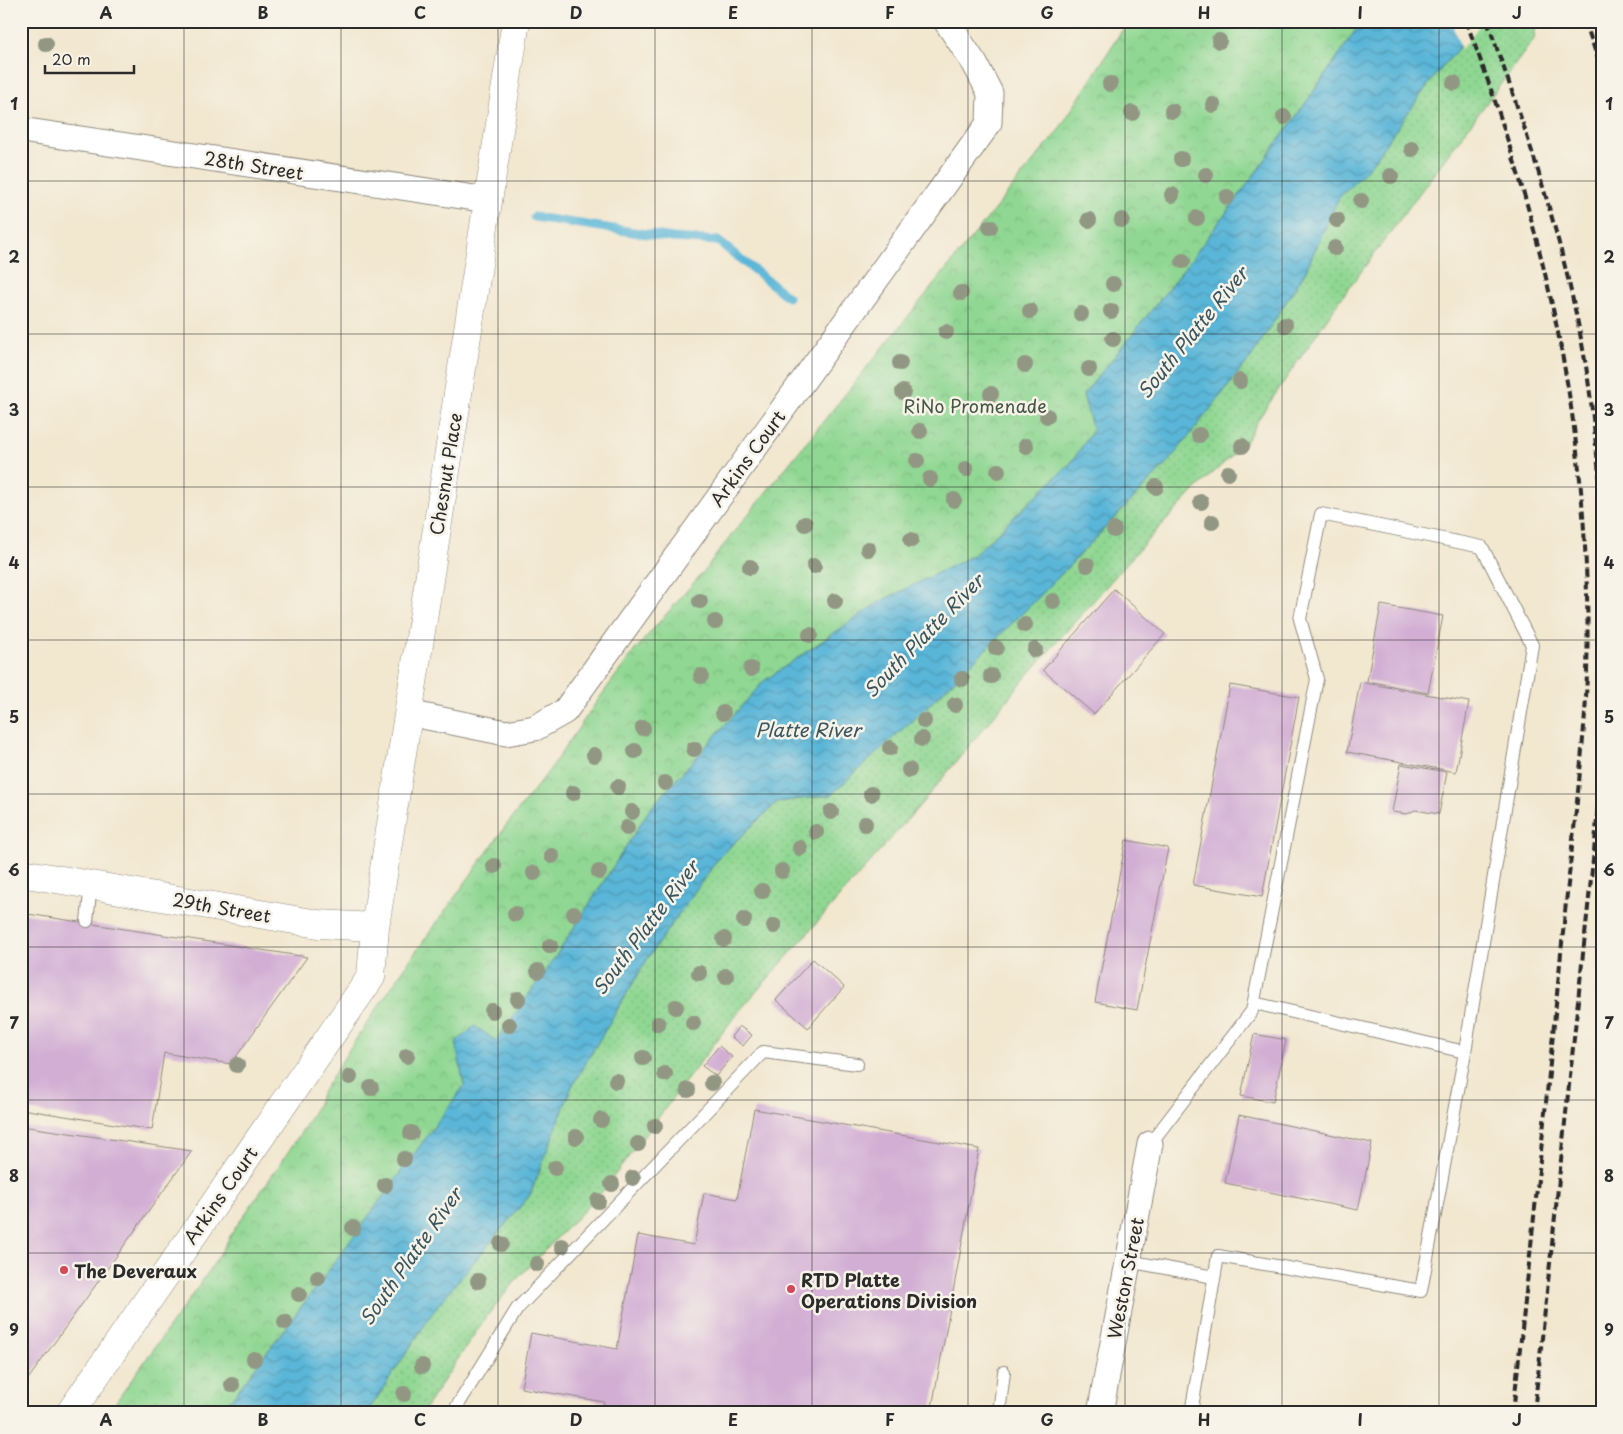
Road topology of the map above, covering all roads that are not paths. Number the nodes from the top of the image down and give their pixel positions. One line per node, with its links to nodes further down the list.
1 (516, 21): 4 (street, Chesnut Place)
2 (946, 21): 5 (street, Arkins Court)
3 (21, 130): 4 (street, 28th Street)
4 (488, 200): 5 (street, Chesnut Place)
5 (408, 713): 9 (street, Chesnut Place)
6 (21, 873): 7 (street, 29th Street)
7 (91, 885): 8 (lane); 9 (street, 29th Street)
8 (87, 921)
9 (375, 927): 17 (street, Arkins Court)
10 (1254, 1003): 11 (lane); 11 (lane); 13 (lane)
11 (1464, 1052): 15 (lane)
12 (857, 1064): 18 (lane)
13 (1150, 1144): 14 (street, Weston Street)
14 (1128, 1260): 15 (lane); 20 (street, Weston Street)
15 (1214, 1277): 21 (lane)
16 (1004, 1372): 19 (lane)
17 (70, 1413)
18 (453, 1413)
19 (999, 1413)
20 (1100, 1413)
21 (1190, 1413)

